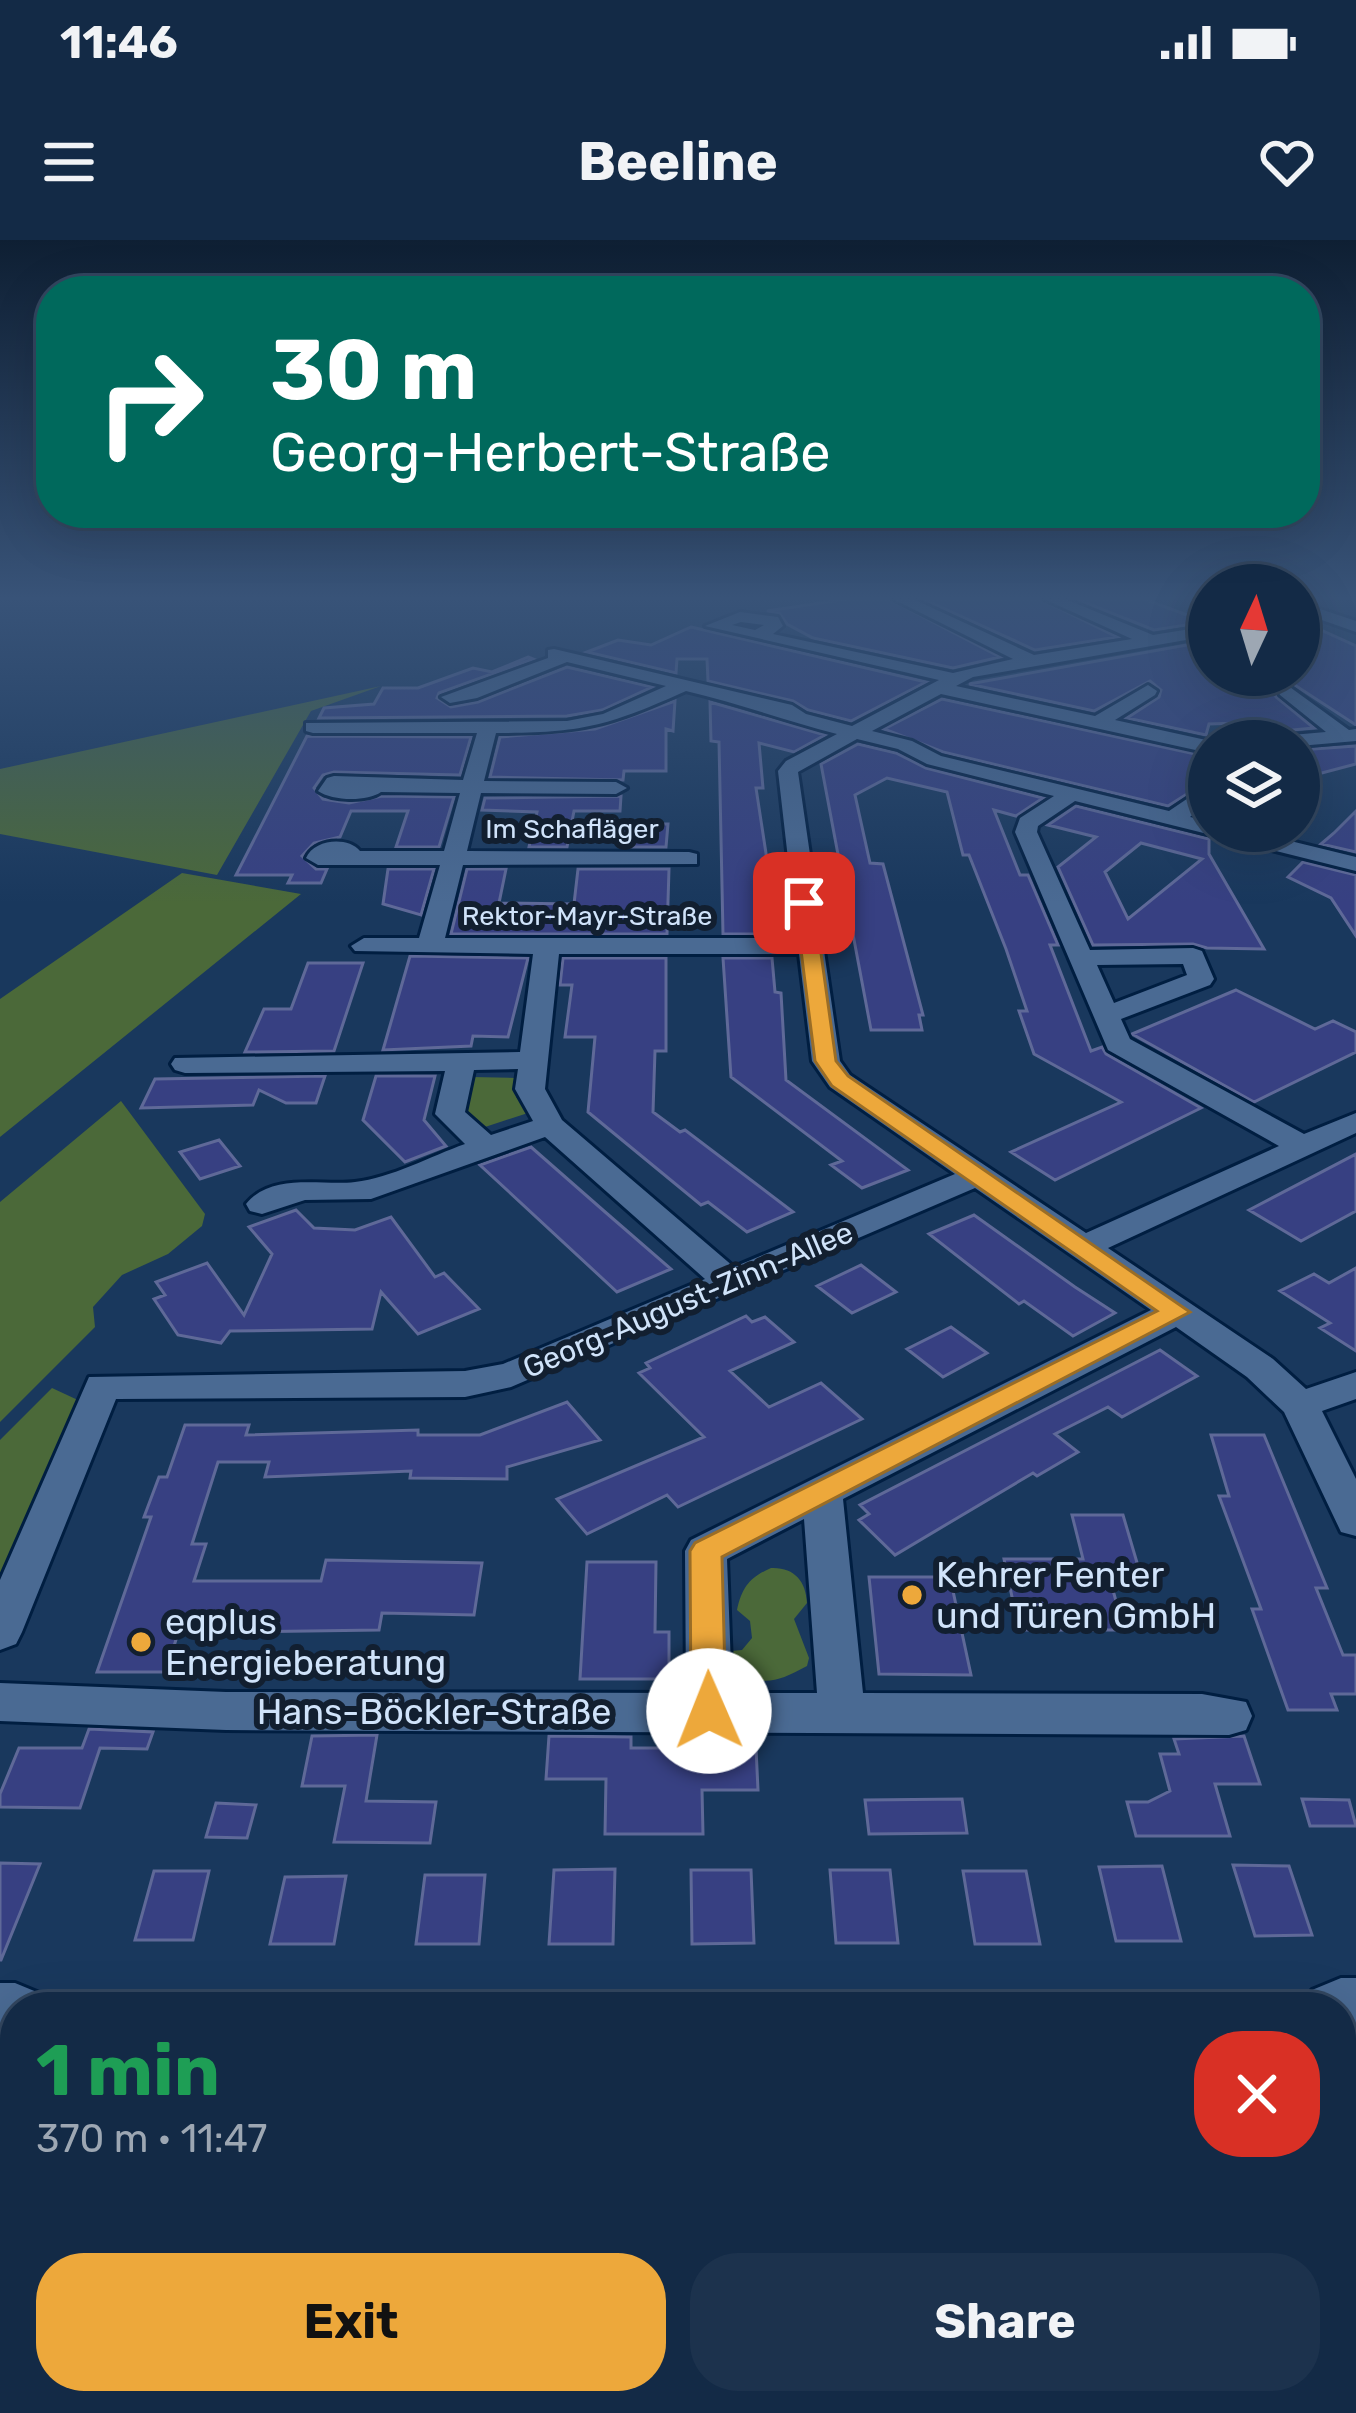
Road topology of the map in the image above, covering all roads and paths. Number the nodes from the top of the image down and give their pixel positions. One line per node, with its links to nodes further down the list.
1 (647, 700): 9 (street)
2 (749, 700): 10 (street)
3 (911, 700): 10 (street)
4 (1014, 700): 7 (street)
5 (1134, 700): 7 (street)
6 (1300, 700): 11 (street)
7 (1098, 723): 12 (street)
8 (314, 727): 9 (street)
9 (488, 728): 14 (street, Im Schafläger)
10 (853, 732): 16 (street); 28 (street)
11 (1349, 735)
12 (1188, 741)
13 (373, 786): 14 (street, Im Schafläger)
14 (473, 787): 15 (street, Im Schafläger); 22 (street, Im Schafläger)
15 (616, 788)
16 (1071, 794): 18 (street); 29 (street)
17 (1188, 807): 18 (street)
18 (1173, 819): 19 (street)
19 (1188, 823)
20 (1307, 852): 24 (street)
21 (346, 858): 22 (street, Im Schafläger)
22 (455, 858): 23 (street, Im Schafläger); 26 (street, Im Schafläger)
23 (689, 860)
24 (1356, 864)
25 (364, 946): 26 (street, Rektor-Mayr-Straße)
26 (430, 946): 27 (street, Rektor-Mayr-Straße)
27 (547, 946): 28 (street, Rektor-Mayr-Straße); 31 (street)
28 (811, 946): 38 (street)
29 (1079, 958): 30 (street); 30 (street)
30 (1105, 1016): 37 (street)
31 (531, 1060): 32 (street); 35 (street)
32 (460, 1062): 33 (street); 36 (street)
33 (185, 1064)
34 (1356, 1121): 37 (street)
35 (550, 1125): 36 (street); 41 (street)
36 (486, 1147): 39 (street)
37 (1304, 1147): 40 (street)
38 (976, 1176): 40 (street); 41 (street, Georg-August-Zinn-Allee)
39 (262, 1204)
40 (1084, 1247): 42 (street)
41 (731, 1282): 47 (street, Georg-August-Zinn-Allee)
42 (1177, 1312): 44 (street); 45 (street)
43 (1356, 1385): 44 (street)
44 (1300, 1405): 46 (street)
45 (822, 1492): 49 (street); 50 (street)
46 (1356, 1521)
47 (0, 1632)
48 (0, 1702): 49 (street, Hans-Böckler-Straße)
49 (709, 1711): 50 (street, Hans-Böckler-Straße)
50 (842, 1711): 51 (street, Hans-Böckler-Straße)
51 (1228, 1717)

